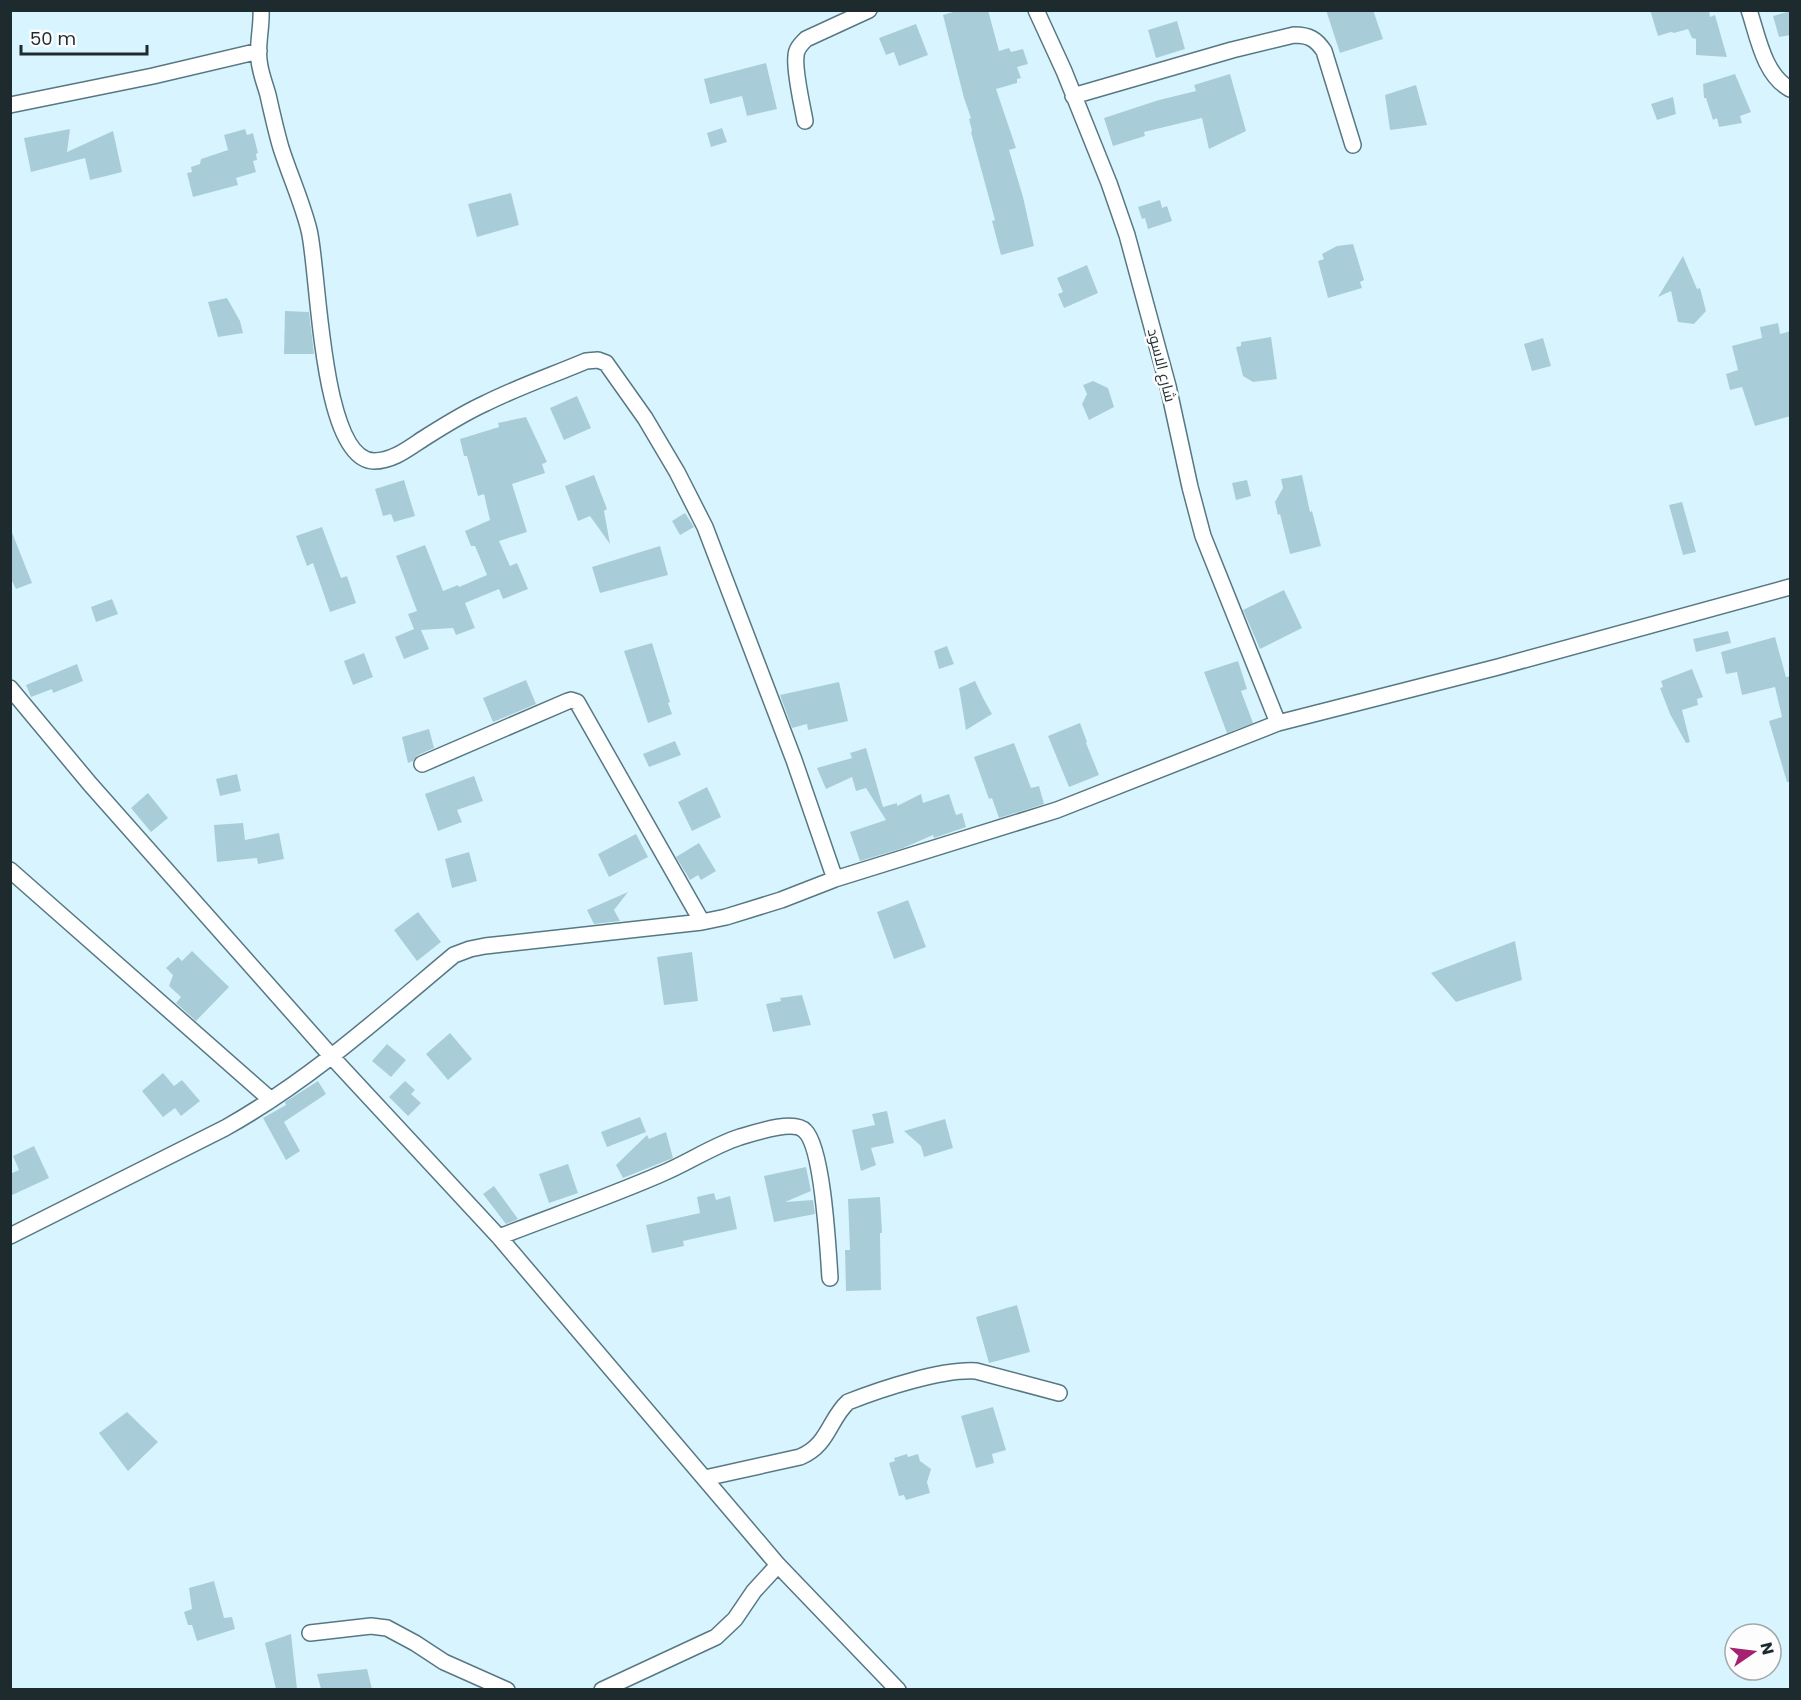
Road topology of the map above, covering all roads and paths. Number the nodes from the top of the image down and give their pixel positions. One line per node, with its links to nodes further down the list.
1 (261, 10): 5 (street)
2 (869, 10): 9 (street)
3 (1036, 10): 7 (street, شارع الاسود)
4 (1749, 10): 6 (street)
5 (259, 51): 8 (street); 16 (street)
6 (1791, 89)
7 (1073, 96): 10 (street); 13 (street, شارع الاسود)
8 (10, 105)
9 (805, 121)
10 (1353, 145)
11 (1791, 587): 13 (street)
12 (10, 688): 18 (street)
13 (1278, 723): 16 (street)
14 (422, 764): 17 (street)
15 (10, 870): 19 (street)
16 (835, 879): 17 (street)
17 (702, 922): 18 (street)
18 (332, 1057): 19 (street); 21 (street)
19 (271, 1100): 20 (street)
20 (10, 1236)
21 (499, 1236): 22 (street); 24 (street)
22 (831, 1278)
23 (1059, 1393): 24 (street)
24 (705, 1478): 25 (street)
25 (778, 1565): 27 (street); 30 (street)
26 (310, 1633): 28 (street)
27 (630, 1682): 29 (street)
28 (507, 1689)
29 (602, 1689)
30 (897, 1689)

